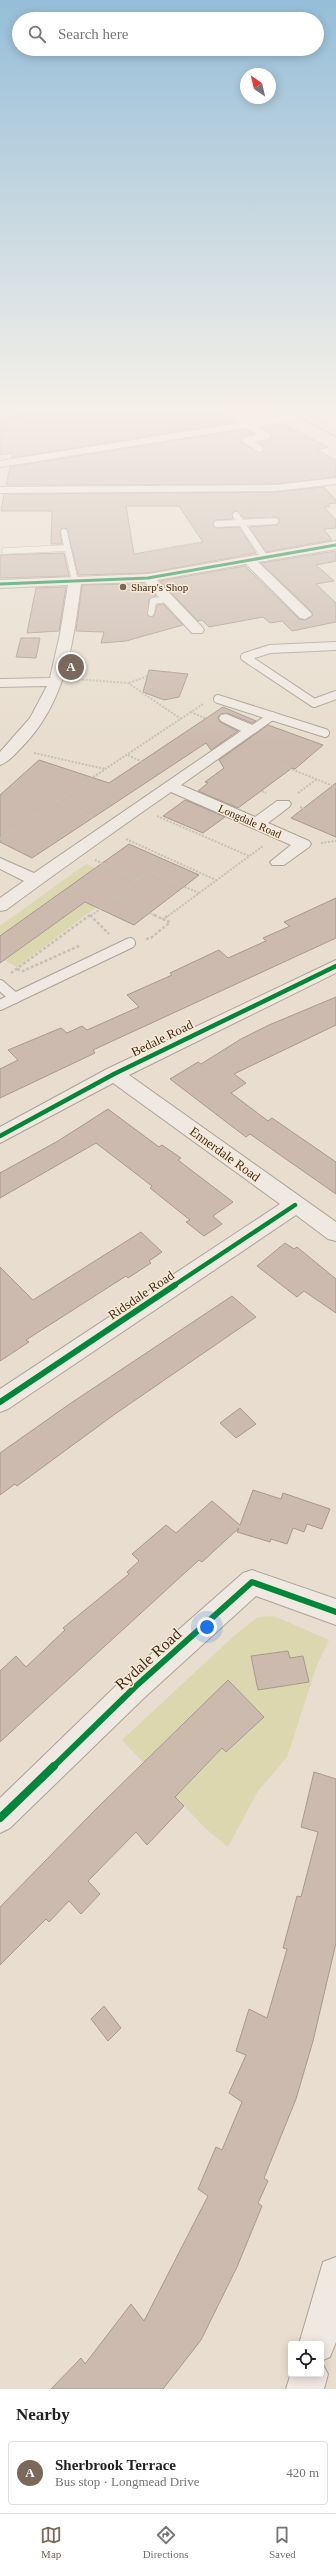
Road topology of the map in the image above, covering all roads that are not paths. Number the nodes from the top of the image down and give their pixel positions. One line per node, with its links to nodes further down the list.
1 (275, 521): 2 (lane)
2 (241, 523): 3 (lane); 8 (lane)
3 (217, 524)
4 (64, 532): 6 (lane)
5 (336, 545): 8 (street)
6 (67, 548): 7 (lane); 11 (lane)
7 (5, 551)
8 (265, 558): 9 (street)
9 (250, 561): 10 (street); 15 (street)
10 (148, 578): 11 (street); 13 (street)
11 (75, 581): 12 (street); 18 (street)
12 (0, 584)
13 (167, 599): 14 (lane); 16 (street)
14 (152, 613)
15 (306, 615)
16 (197, 630)
17 (336, 646): 20 (lane)
18 (57, 680): 19 (street); 26 (street)
19 (0, 683)
20 (336, 695)
21 (218, 699): 22 (lane)
22 (272, 716): 24 (lane); 25 (lane)
23 (226, 718): 24 (street)
24 (252, 730): 27 (street)
25 (325, 733)
26 (0, 760)
27 (175, 783): 29 (street, Longdale Road); 32 (street)
28 (283, 804): 29 (street)
29 (256, 824): 30 (street, Longdale Road)
30 (278, 862)
31 (0, 863): 32 (street)
32 (37, 881): 33 (street)
33 (0, 906)
34 (130, 943): 37 (lane)
35 (336, 966): 39 (street, Bedale Road)
36 (3, 981): 37 (lane)
37 (15, 998): 38 (lane)
38 (0, 1005)
39 (114, 1074): 40 (street, Bedale Road); 41 (street, Ennerdale Road)
40 (0, 1136)
41 (295, 1205): 42 (street, Ennerdale Road); 43 (street, Ridsdale Road)
42 (336, 1233)
43 (0, 1402)
44 (336, 1612): 45 (street, Rydale Road)
45 (0, 1818)
46 (336, 2275): 47 (street)
47 (318, 2341)
48 (308, 2377): 49 (street)
49 (305, 2389)

